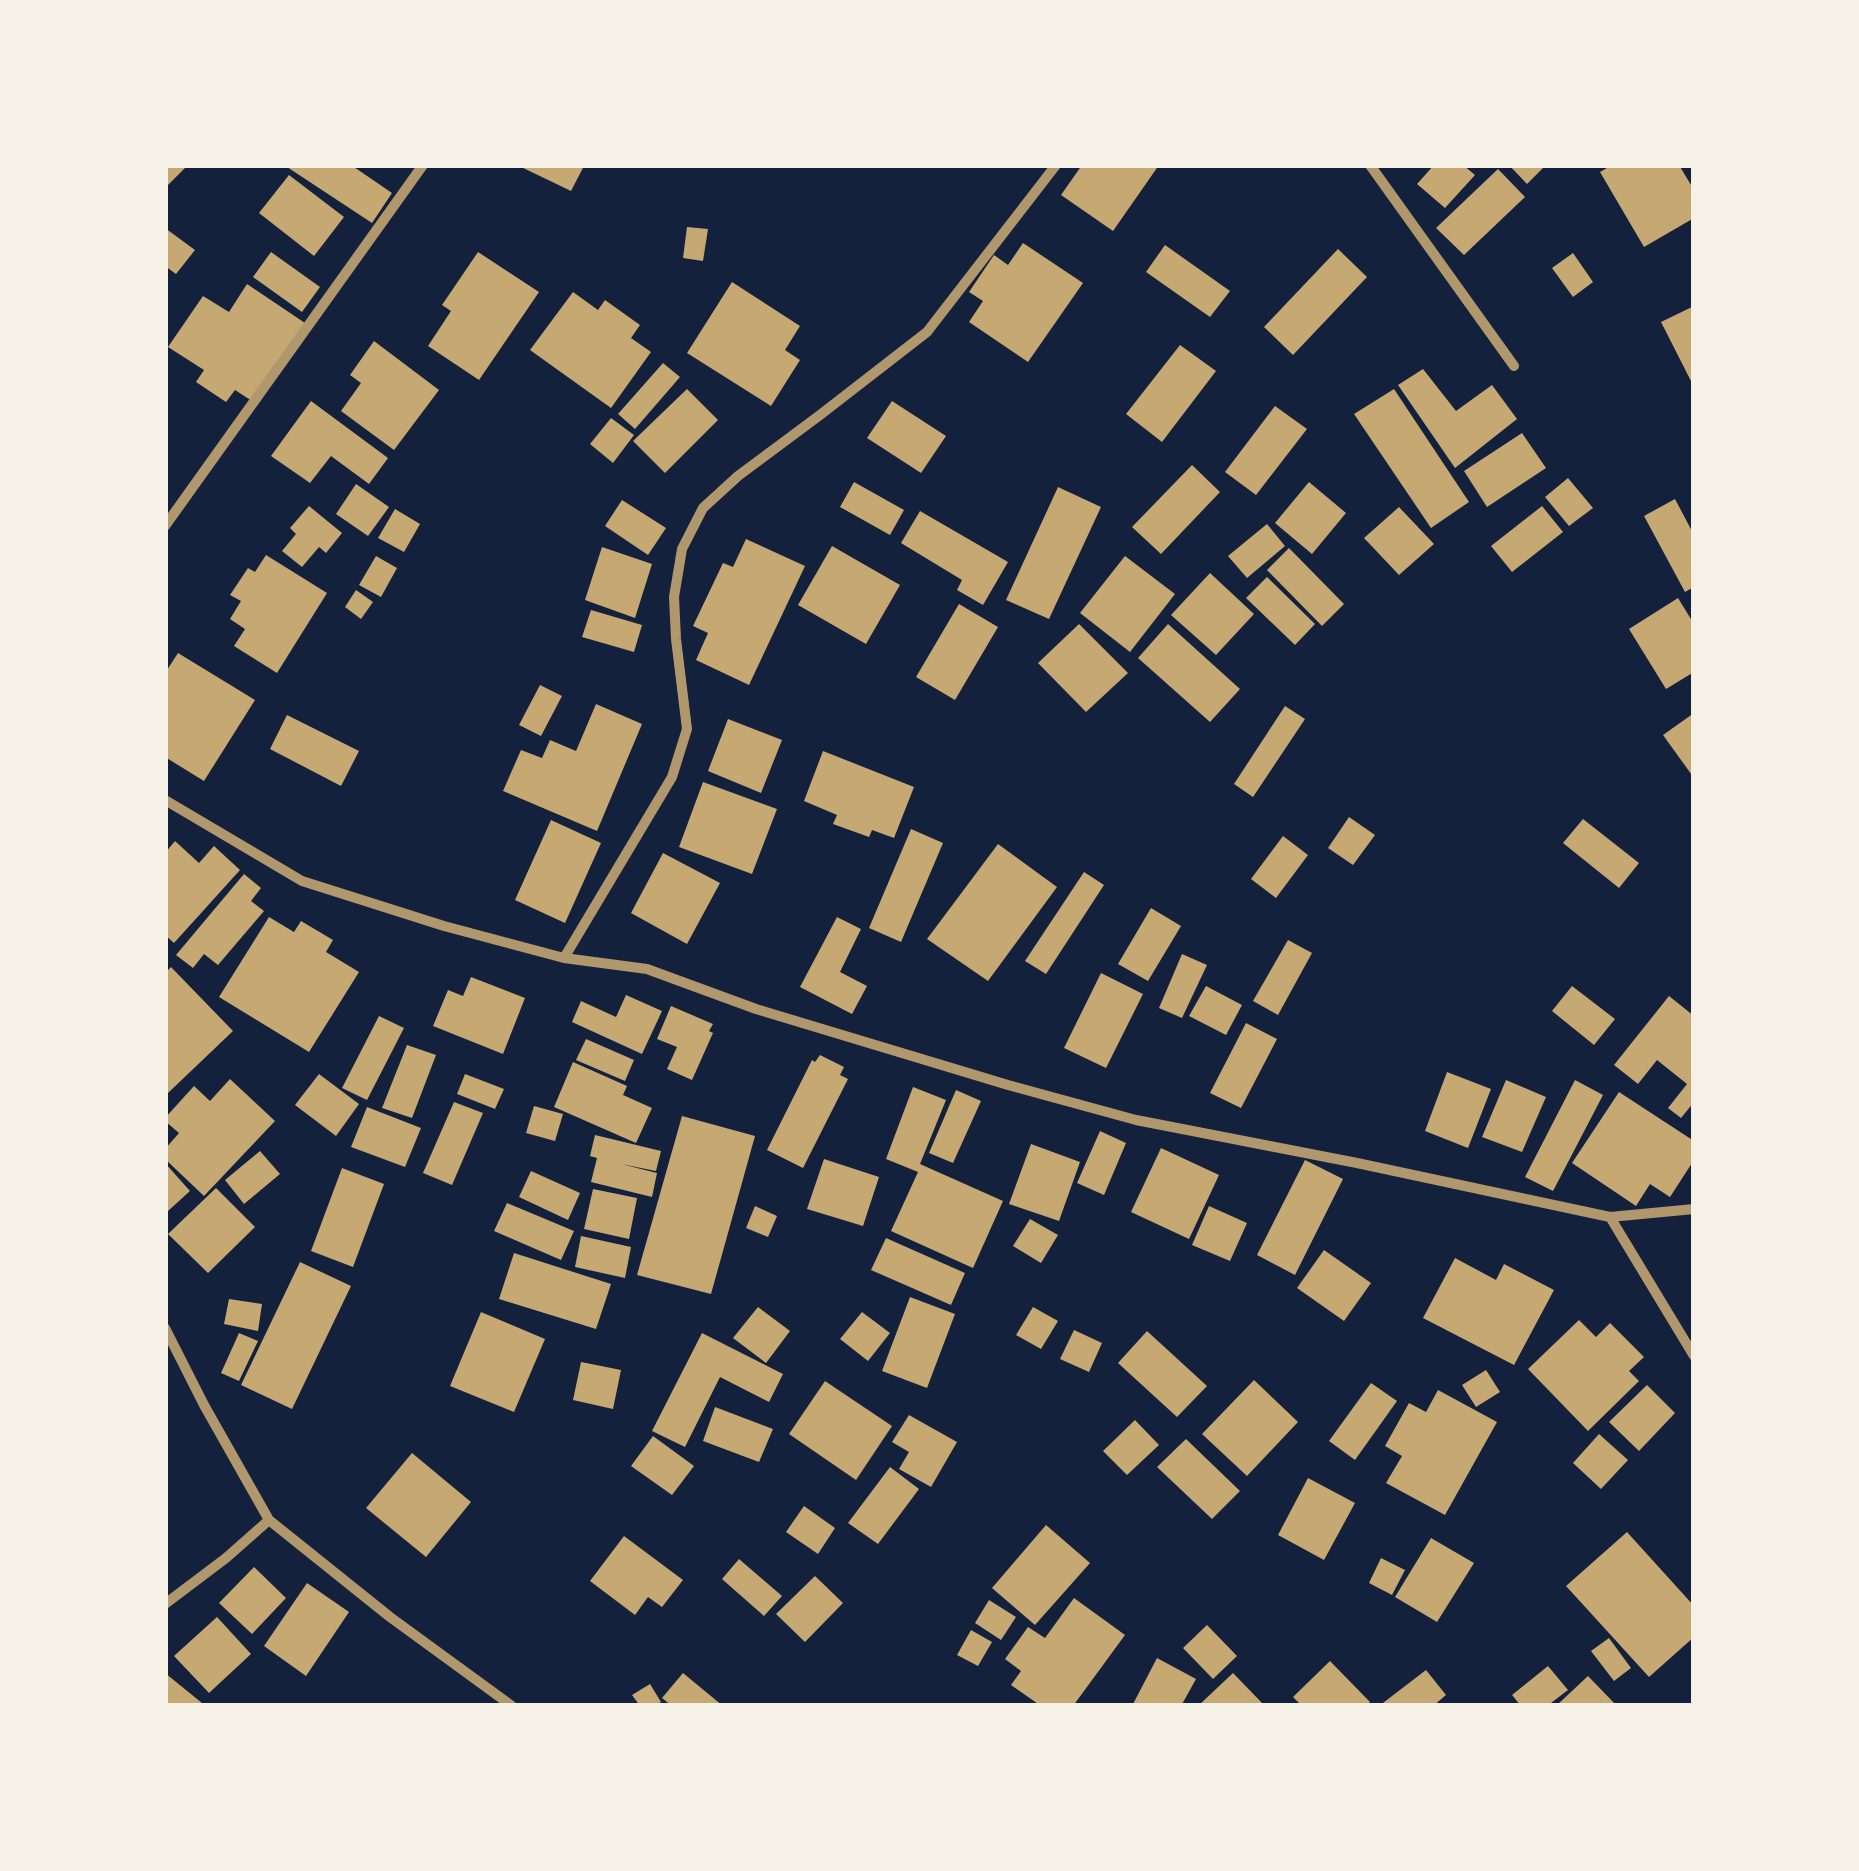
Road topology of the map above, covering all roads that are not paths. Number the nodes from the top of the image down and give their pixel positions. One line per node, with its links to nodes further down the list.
1 (422, 165): 5 (street)
2 (1056, 165): 7 (street)
3 (1370, 165): 4 (street)
4 (1514, 366)
5 (165, 526)
6 (165, 800): 7 (street)
7 (564, 958): 9 (street)
8 (1694, 1209): 9 (street)
9 (1610, 1217): 11 (street)
10 (165, 1328): 12 (street)
11 (1694, 1356)
12 (269, 1520): 13 (street); 14 (street)
13 (165, 1604)
14 (512, 1706)

